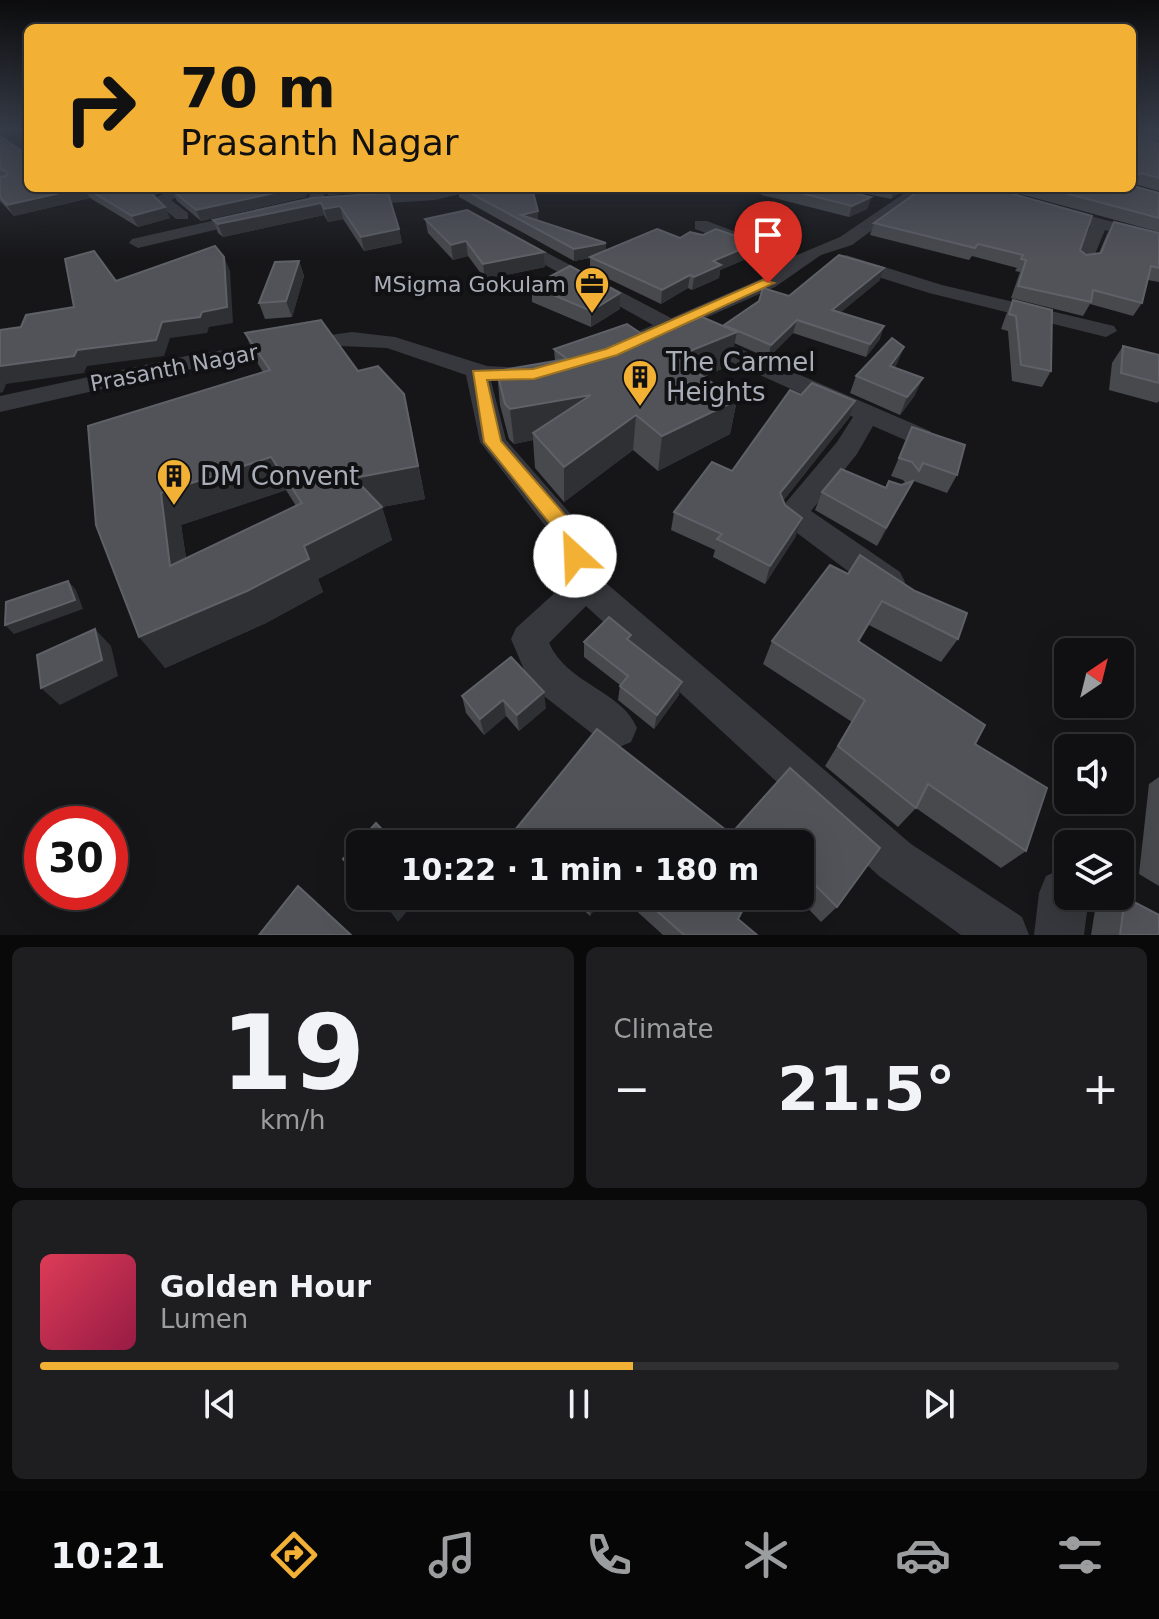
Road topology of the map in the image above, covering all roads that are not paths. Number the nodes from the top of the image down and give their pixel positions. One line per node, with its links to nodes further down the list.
1 (180, 192): 7 (street)
2 (396, 192): 4 (street)
3 (914, 192): 13 (street)
4 (312, 199)
5 (1043, 208): 8 (street)
6 (262, 214): 12 (street)
7 (182, 216)
8 (1100, 222): 11 (street); 14 (street)
9 (701, 225): 13 (street)
10 (490, 229): 15 (street)
11 (1159, 239)
12 (138, 243)
13 (806, 256): 15 (street); 16 (street)
14 (1085, 260)
15 (674, 325): 17 (street); 21 (street)
16 (1106, 331)
17 (585, 359)
18 (560, 367): 19 (street, Prasanth Nagar)
19 (478, 374): 20 (street, Prasanth Nagar); 23 (street)
20 (0, 404)
21 (868, 414): 22 (street); 24 (street)
22 (921, 437)
23 (586, 585): 25 (street); 27 (street)
24 (915, 602)
25 (617, 728)
26 (1061, 910): 28 (street)
27 (1004, 935)
28 (1059, 935)

